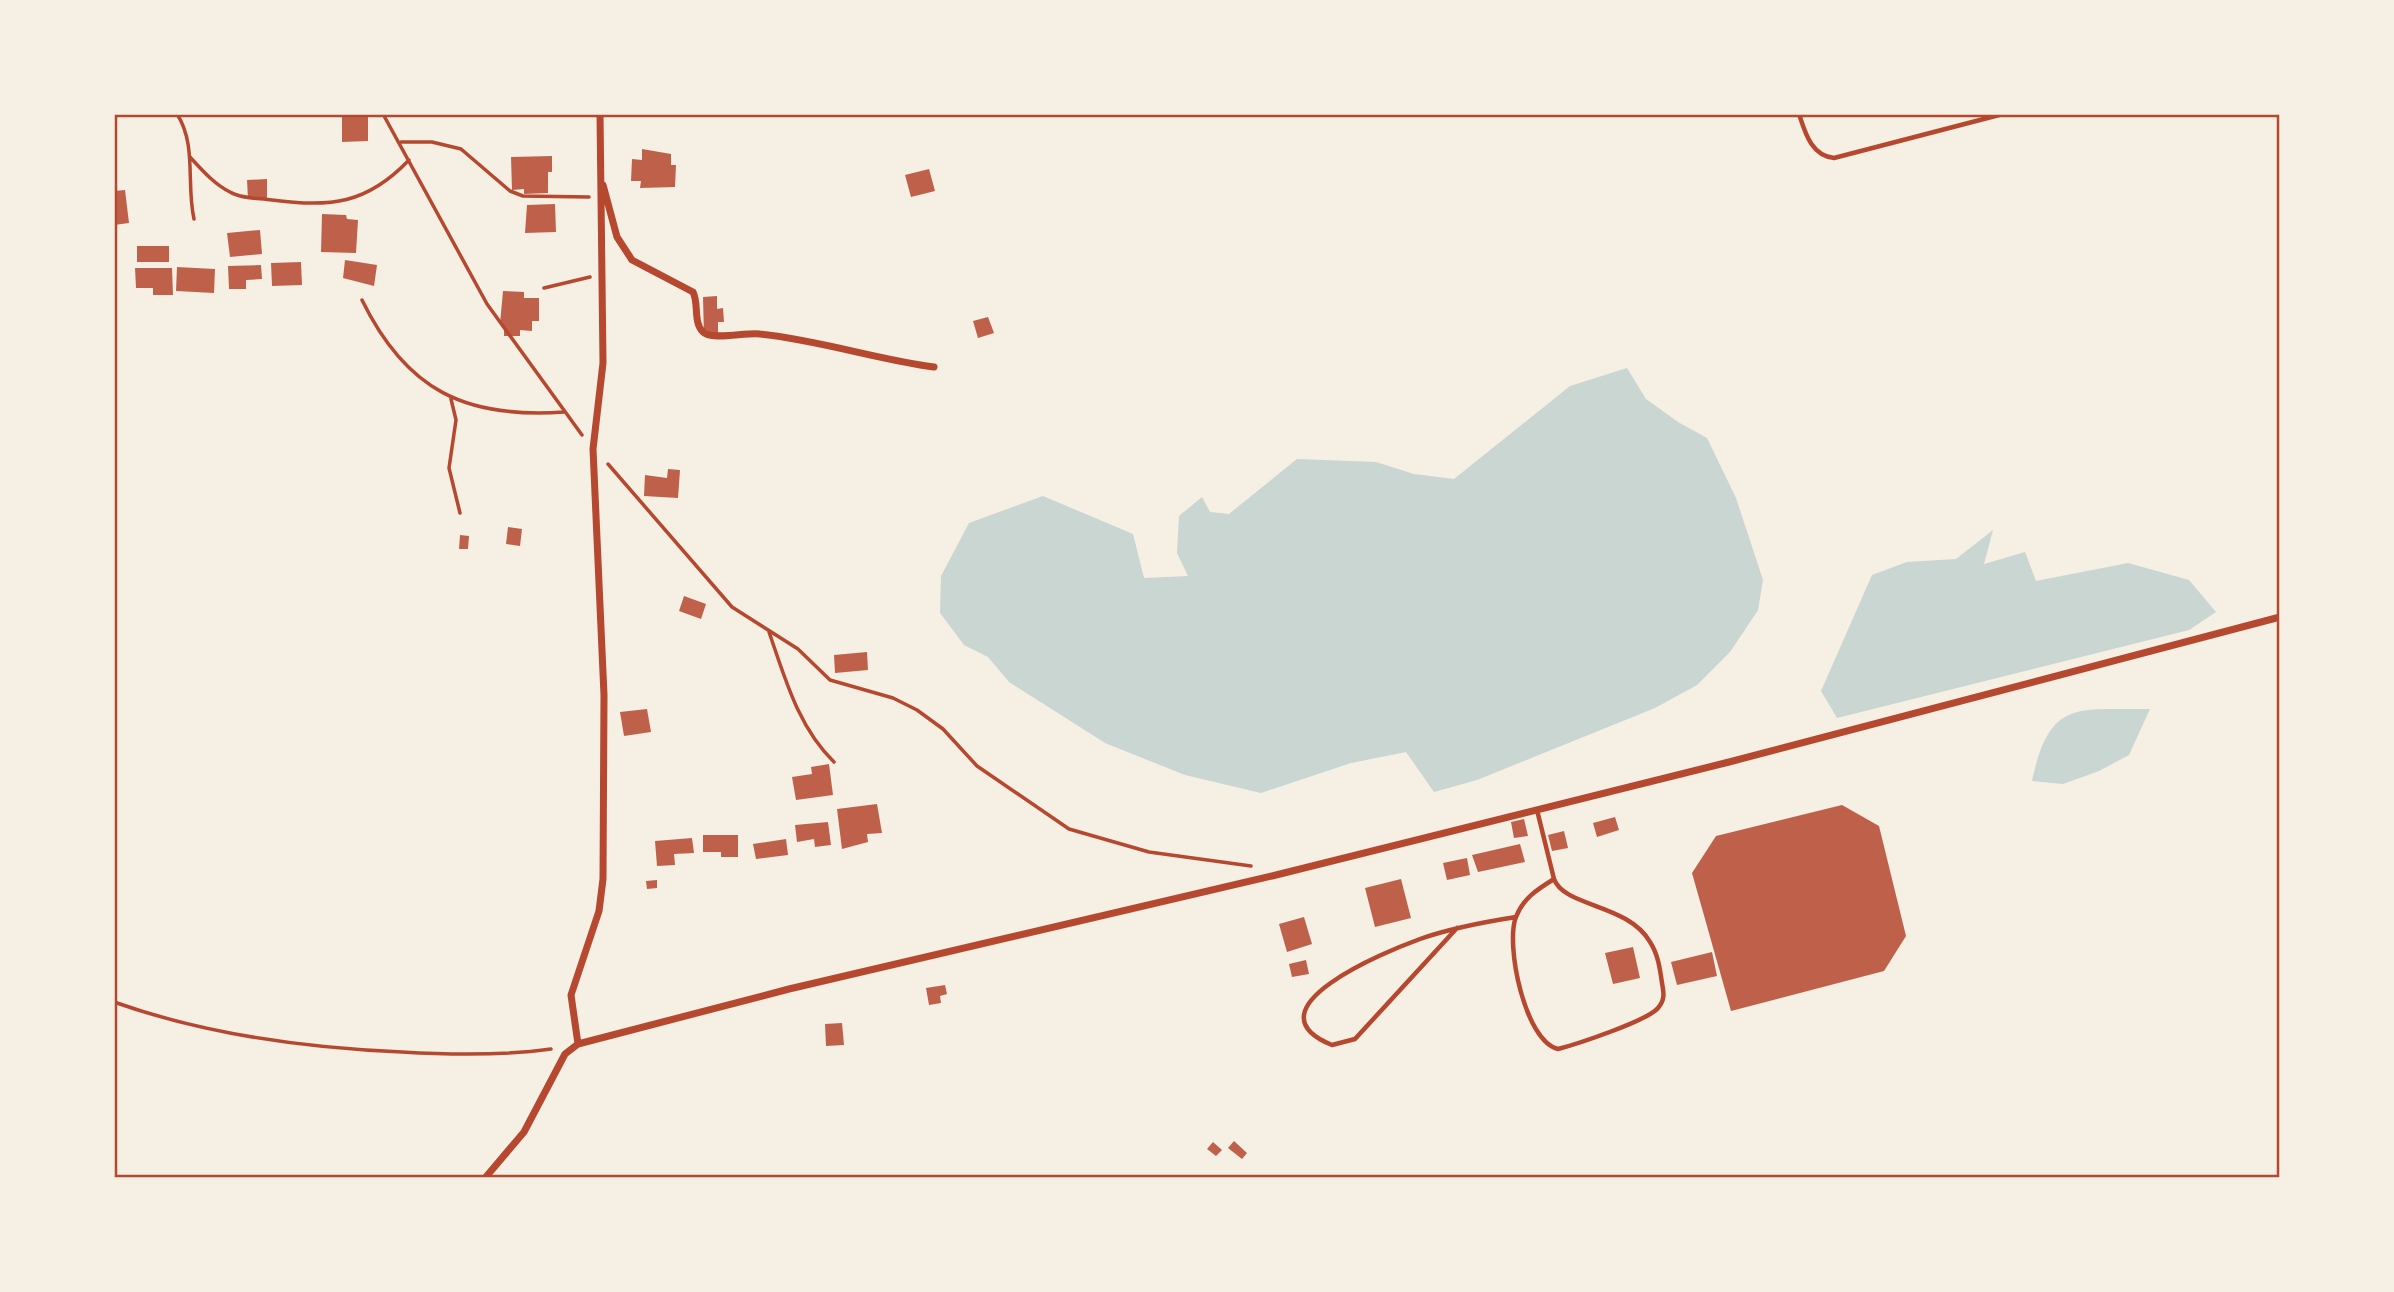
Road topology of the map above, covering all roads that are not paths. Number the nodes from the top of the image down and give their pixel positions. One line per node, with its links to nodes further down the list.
1 (600, 114): 4 (street)
2 (1799, 114): 3 (lane)
3 (2003, 114)
4 (601, 181): 5 (street); 11 (street)
5 (934, 366)
6 (2280, 617): 7 (street)
7 (1537, 809): 8 (lane); 11 (street)
8 (1554, 879): 9 (lane); 9 (lane)
9 (1516, 917): 10 (lane)
10 (1457, 928): 10 (lane)
11 (578, 1044): 12 (street)
12 (485, 1178)

